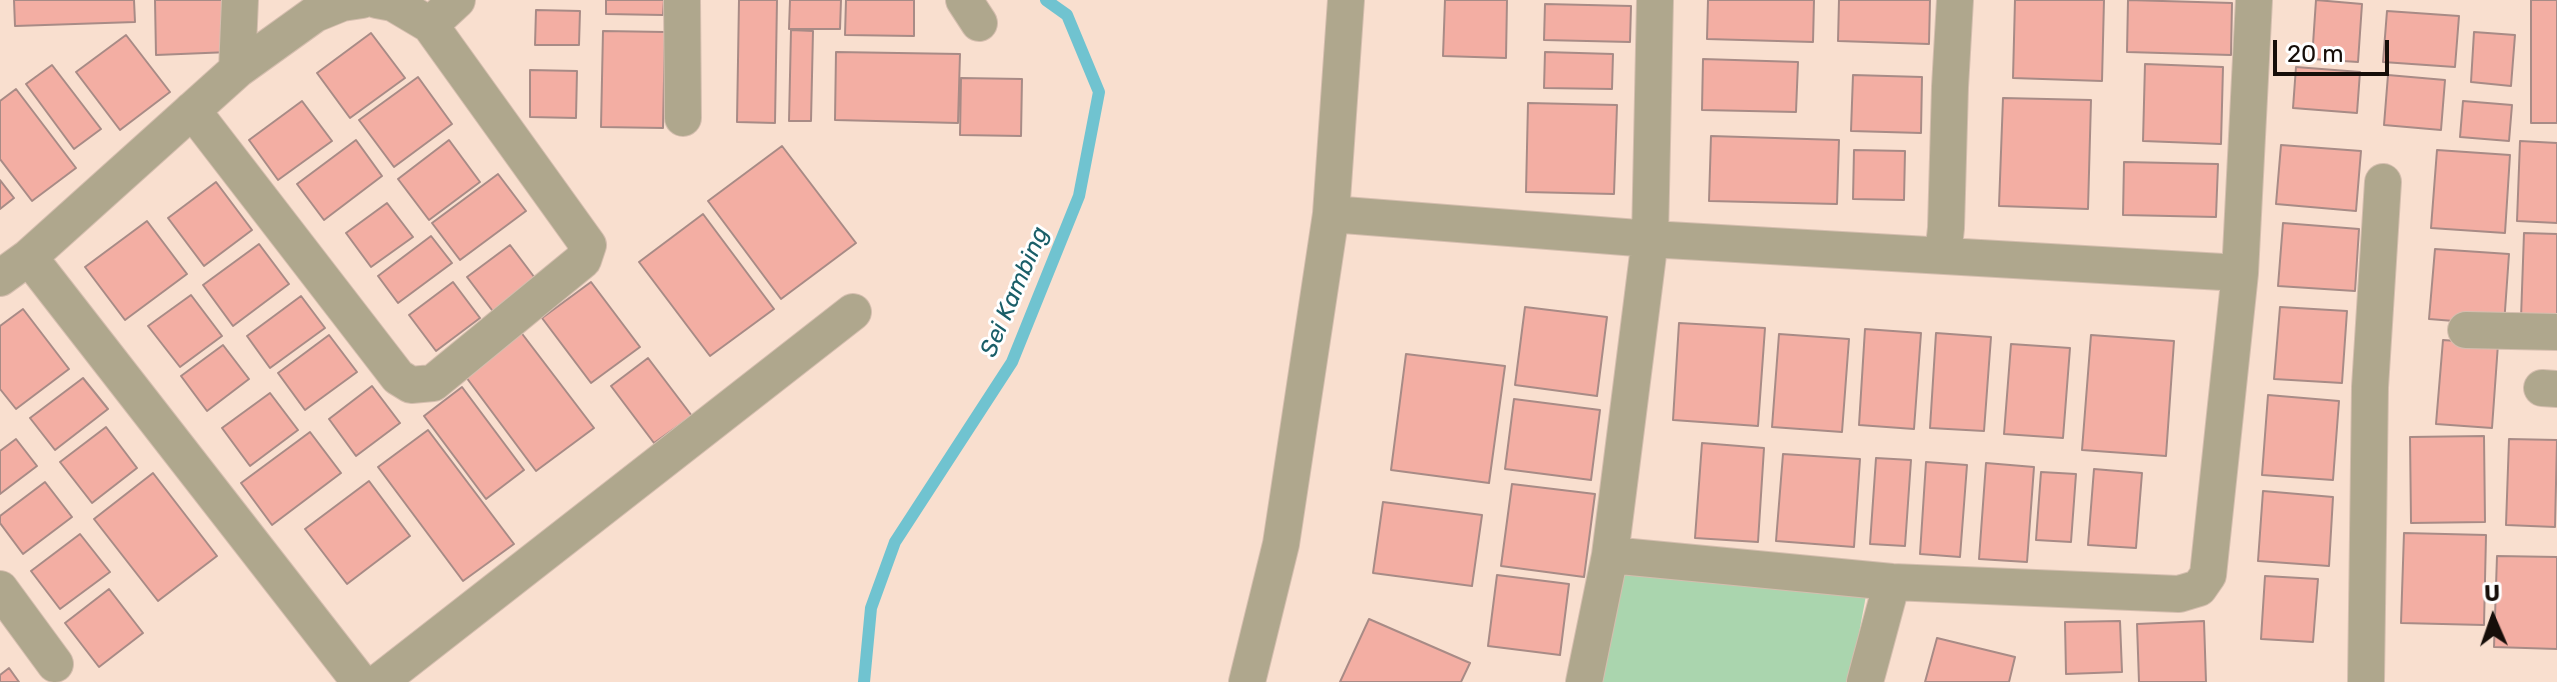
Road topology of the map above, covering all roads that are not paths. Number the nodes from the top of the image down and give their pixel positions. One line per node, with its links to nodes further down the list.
1 (240, 0): 11 (street)
2 (362, 0): 11 (street)
3 (377, 0): 10 (street)
4 (457, 0): 10 (street)
5 (682, 0): 13 (street)
6 (1346, 0): 15 (street)
7 (1655, 0): 16 (street)
8 (1955, 0): 17 (street)
9 (2254, 0): 19 (street)
10 (430, 25): 12 (street)
11 (237, 70): 12 (street)
12 (192, 110): 18 (street)
13 (683, 118)
14 (2383, 182): 33 (street)
15 (1331, 214): 16 (street); 30 (street)
16 (1650, 239): 17 (street); 24 (street)
17 (1943, 255): 19 (street)
18 (29, 257): 20 (street); 28 (street)
19 (2240, 273): 25 (street)
20 (0, 278)
21 (853, 312): 29 (street)
22 (2466, 330): 23 (street)
23 (2557, 332)
24 (1610, 555): 25 (street); 31 (street)
25 (1892, 582): 32 (street)
26 (0, 589): 27 (street)
27 (55, 664)
28 (360, 682)
29 (379, 682)
30 (1247, 682)
31 (1584, 682)
32 (1865, 682)
33 (2366, 682)

